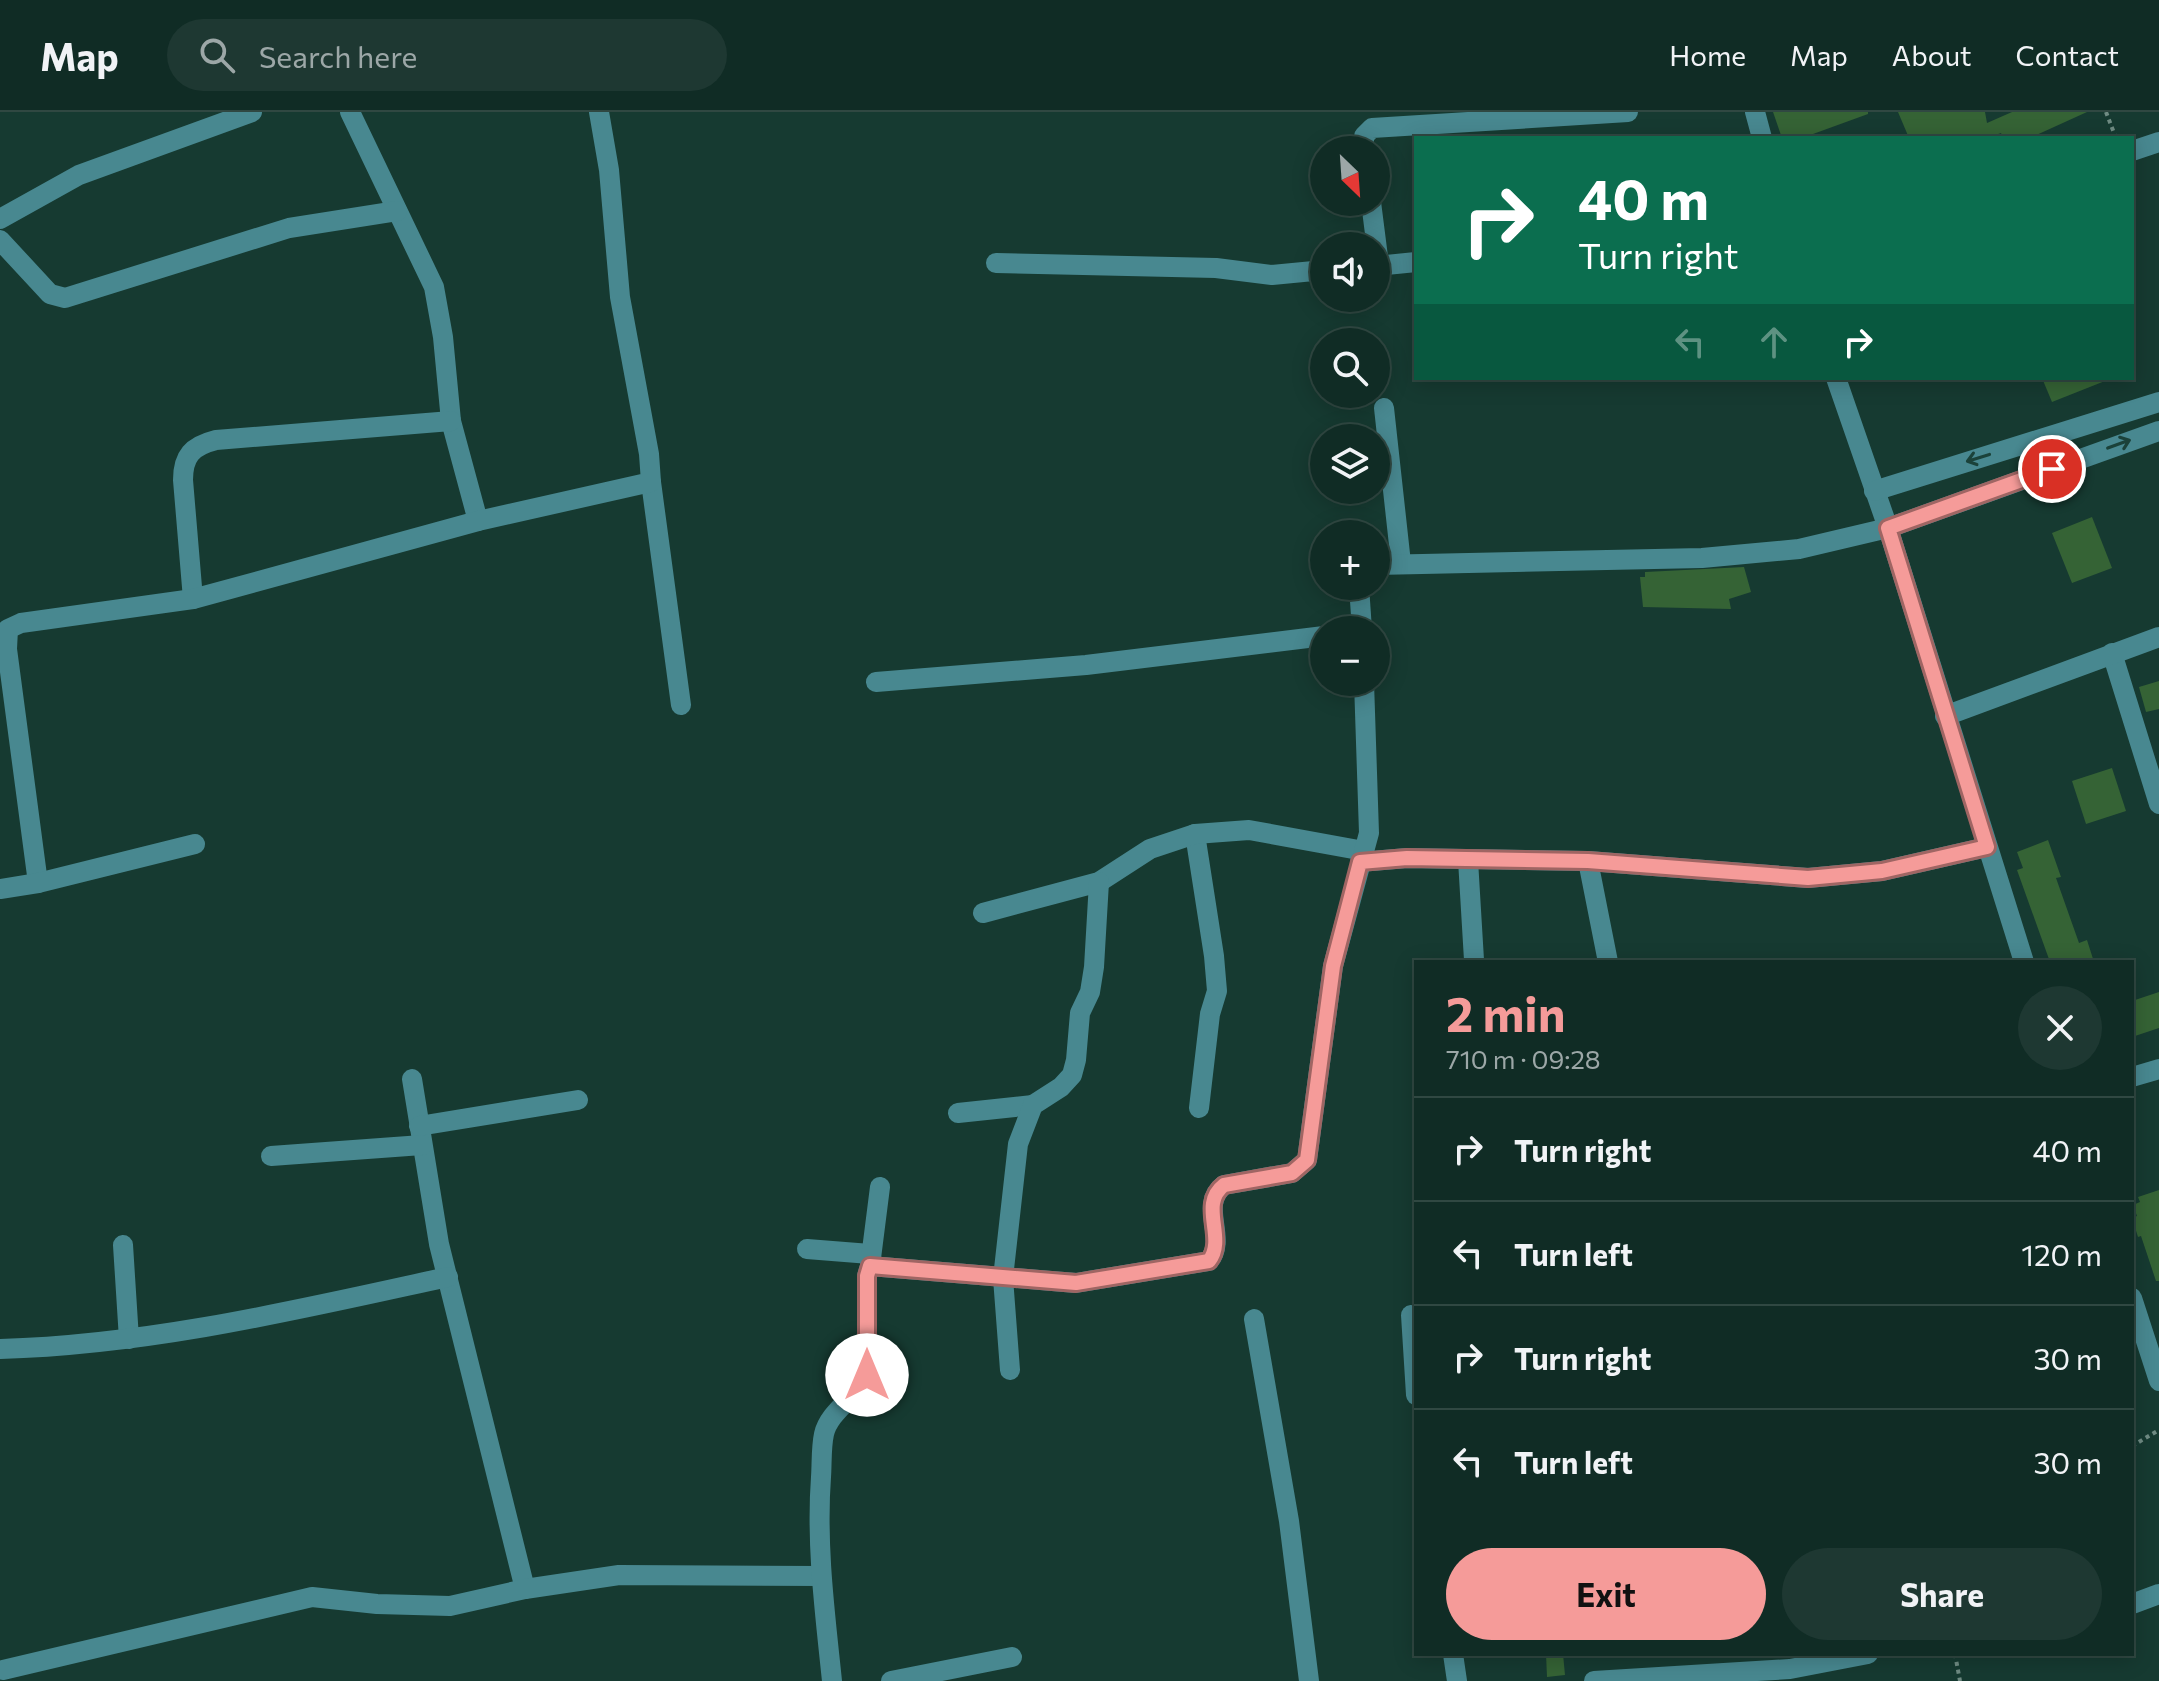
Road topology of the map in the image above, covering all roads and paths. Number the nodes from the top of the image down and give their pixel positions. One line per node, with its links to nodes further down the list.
1 (252, 112): 13 (street)
2 (350, 112): 12 (street)
3 (599, 112): 24 (street)
4 (1628, 112): 7 (street)
5 (1755, 112): 8 (street)
6 (2106, 112): 9 (path)
7 (1364, 136)
8 (1761, 136)
9 (2115, 136)
10 (2159, 142): 11 (street)
11 (2134, 150)
12 (397, 211): 14 (street); 22 (street)
13 (0, 219)
14 (0, 240)
15 (1414, 262): 17 (street)
16 (996, 263): 18 (street)
17 (1390, 265)
18 (1310, 271)
19 (1837, 380): 25 (street)
20 (2159, 402): 25 (street, one-way to 25)
21 (1384, 408): 28 (street)
22 (451, 421): 26 (street); 30 (street)
23 (2159, 431): 27 (street, one-way to 23)
24 (651, 482): 26 (street); 36 (street)
25 (1874, 491): 27 (street)
26 (478, 521): 30 (street)
27 (1888, 528): 28 (street); 38 (street)
28 (1401, 563): 29 (street)
29 (1390, 564)
30 (193, 599): 37 (street)
31 (2159, 637): 33 (street)
32 (1310, 638): 34 (street)
33 (2112, 653): 38 (street); 39 (street)
34 (876, 682)
35 (1365, 696): 43 (street)
36 (681, 705)
37 (8, 714): 47 (street)
38 (1945, 716): 42 (street)
39 (2159, 804)
40 (1195, 834): 43 (street); 46 (street); 58 (street)
41 (195, 844): 47 (street)
42 (1987, 847): 45 (street); 52 (street)
43 (1362, 856): 44 (street); 67 (street)
44 (1468, 860): 45 (street); 50 (street)
45 (1588, 861): 51 (street)
46 (1099, 882): 49 (street); 57 (street)
47 (38, 883): 48 (street)
48 (0, 889)
49 (983, 913)
50 (1474, 960)
51 (1608, 960)
52 (2023, 960)
53 (2159, 1069): 54 (street)
54 (2134, 1076)
55 (412, 1079): 60 (street)
56 (578, 1100): 60 (street)
57 (1033, 1105): 59 (street); 67 (street)
58 (1199, 1108)
59 (958, 1113)
60 (420, 1136): 61 (street); 66 (street)
61 (271, 1156)
62 (880, 1187): 65 (street)
63 (123, 1245): 71 (street)
64 (807, 1249): 65 (street)
65 (870, 1260): 67 (street); 78 (street)
66 (448, 1277): 71 (street); 79 (street)
67 (1003, 1278): 74 (street)
68 (2134, 1304): 75 (street)
69 (1411, 1315): 73 (street)
70 (1254, 1319): 89 (street)
71 (129, 1339): 72 (street)
72 (0, 1349)
73 (1414, 1363)
74 (1010, 1370)
75 (2159, 1381)
76 (2159, 1430): 77 (path)
77 (2134, 1445)
78 (821, 1576): 79 (street); 87 (street)
79 (525, 1589): 86 (street)
80 (2159, 1594): 81 (street)
81 (2134, 1603)
82 (1453, 1656): 90 (street)
83 (1858, 1656): 91 (street)
84 (1955, 1656): 92 (path)
85 (1012, 1657): 88 (street)
86 (3, 1670)
87 (832, 1681)
88 (891, 1681)
89 (1309, 1681)
90 (1457, 1681)
91 (1594, 1681)
92 (1960, 1681)

